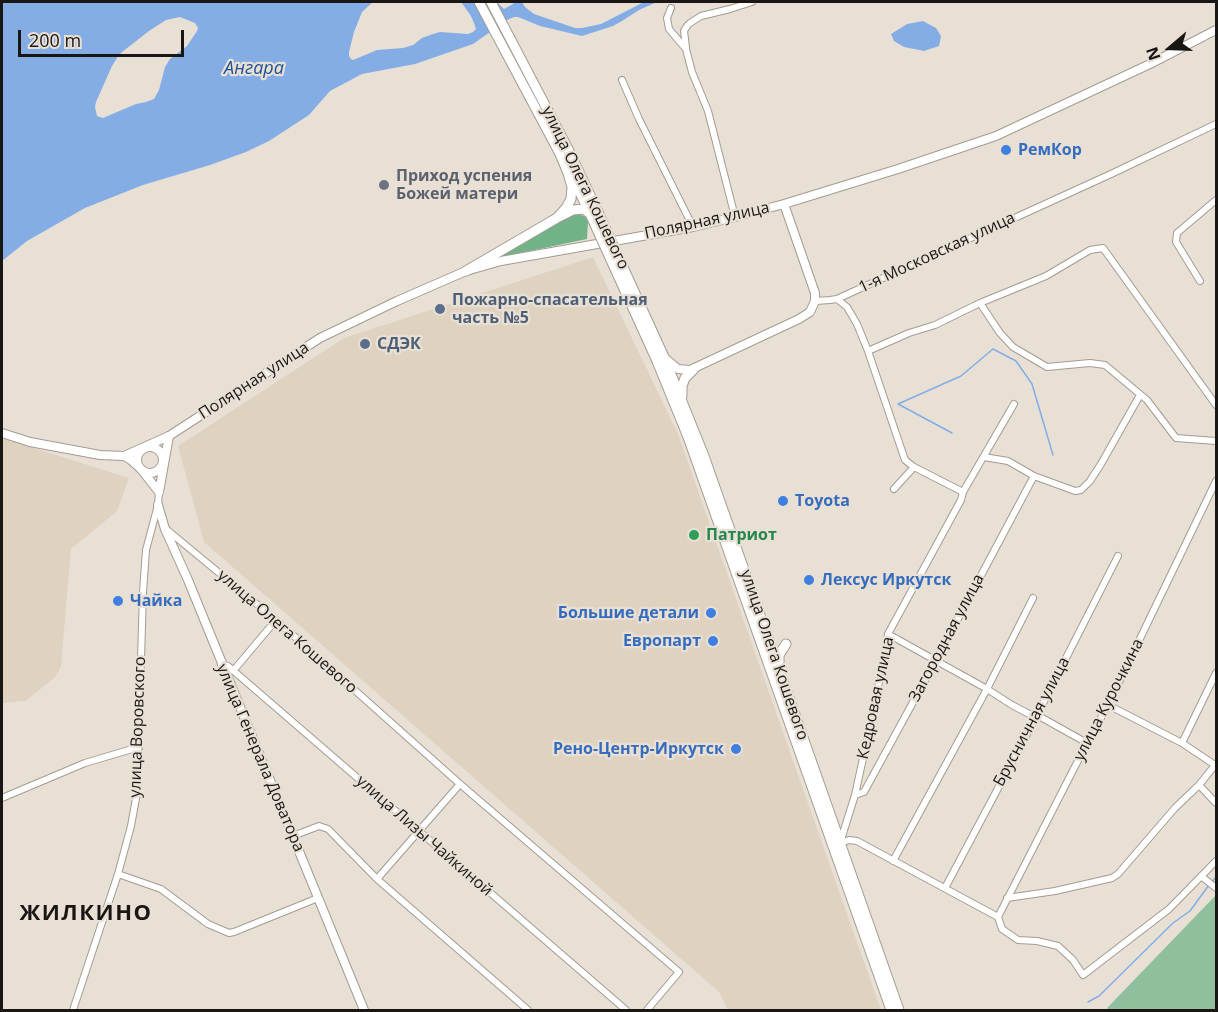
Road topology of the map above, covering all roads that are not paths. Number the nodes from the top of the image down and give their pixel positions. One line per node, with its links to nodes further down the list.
1 (479, 2): 7 (main road)
2 (491, 2): 7 (main road)
3 (752, 2): 6 (street)
4 (671, 8): 6 (street)
5 (1216, 30): 12 (main road, Полярная улица)
6 (686, 49): 15 (street)
7 (526, 78): 10 (main road); 13 (main road, улица Олега Кошевого)
8 (622, 80): 16 (street)
9 (1216, 123): 19 (street, 1-я Московская улица)
10 (560, 154): 13 (main road, улица Олега Кошевого); 14 (main road)
11 (1216, 201): 18 (street)
12 (784, 204): 15 (main road, Полярная улица); 20 (main road)
13 (594, 212): 14 (main road); 23 (main road, улица Олега Кошевого, bridge)
14 (557, 218): 17 (main road)
15 (735, 218): 16 (main road, Полярная улица)
16 (693, 227): 17 (main road, Полярная улица)
17 (466, 271): 30 (main road, Полярная улица)
18 (1200, 280)
19 (837, 299): 20 (street, 1-я Московская улица); 22 (street)
20 (815, 301): 24 (main road)
21 (980, 303): 22 (street); 25 (street); 28 (street)
22 (868, 351): 36 (street)
23 (661, 359): 24 (main road); 26 (main road, улица Олега Кошевого); 85 (main road, улица Олега Кошевого)
24 (694, 369): 26 (main road)
25 (1140, 395): 31 (street); 38 (street)
26 (682, 401): 54 (main road, улица Олега Кошевого)
27 (1014, 404): 34 (street, Кедровая улица)
28 (1216, 405)
29 (2, 434): 33 (main road, Полярная улица)
30 (169, 436): 32 (main road, Полярная улица); 35 (street, улица Воровского)
31 (1216, 441)
32 (147, 447): 33 (main road, Полярная улица); 35 (street); 37 (street)
33 (124, 456): 37 (street)
34 (984, 457): 38 (street); 42 (street, Кедровая улица)
35 (164, 463): 37 (street); 41 (street, улица Воровского)
36 (914, 467): 40 (street); 42 (street)
37 (141, 469): 41 (street)
38 (1034, 477): 50 (street, Загородная улица)
39 (1216, 482): 56 (street, улица Курочкина)
40 (894, 489)
41 (159, 492): 43 (street, улица Воровского)
42 (963, 492): 48 (street, Кедровая улица)
43 (158, 505): 44 (street, улица Генерала Доватора); 60 (street, улица Воровского)
44 (165, 529): 47 (street, улица Олега Кошевого); 51 (street, улица Генерала Доватора)
45 (1118, 555): 57 (street, Брусничная улица)
46 (1033, 598): 55 (street)
47 (276, 620): 52 (street); 62 (street, улица Олега Кошевого)
48 (888, 634): 50 (street); 64 (street, Кедровая улица)
49 (786, 644): 54 (main road)
50 (936, 660): 55 (street); 64 (street, Загородная улица)
51 (221, 664): 52 (street, улица Лизы Чайкиной); 68 (street, улица Генерала Доватора)
52 (233, 671): 67 (street, улица Лизы Чайкиной)
53 (1216, 673): 59 (street)
54 (781, 675): 69 (main road, улица Олега Кошевого)
55 (987, 689): 57 (street); 70 (street)
56 (1108, 705): 58 (street, улица Курочкина); 59 (street)
57 (1037, 715): 58 (street); 75 (street, Брусничная улица)
58 (1087, 743): 78 (street, улица Курочкина)
59 (1182, 743): 61 (street)
60 (139, 747): 65 (street); 72 (street, улица Воровского)
61 (1216, 764): 63 (street)
62 (460, 784): 67 (street); 84 (street, улица Олега Кошевого)
63 (1199, 785): 66 (street); 78 (street)
64 (855, 795): 69 (street, Кедровая улица)
65 (2, 798)
66 (1216, 803)
67 (419, 832): 74 (street); 83 (street, улица Лизы Чайкиной)
68 (293, 836): 74 (street); 77 (street, улица Генерала Доватора)
69 (840, 843): 70 (street); 86 (main road, улица Олега Кошевого)
70 (893, 861): 75 (street)
71 (1216, 861): 73 (street)
72 (118, 874): 77 (street); 80 (street, улица Воровского)
73 (1201, 876): 76 (street); 79 (street)
74 (377, 879): 82 (street)
75 (945, 888): 79 (street)
76 (1216, 888)
77 (318, 898): 81 (street, улица Генерала Доватора)
78 (1007, 898): 79 (street, улица Курочкина)
79 (998, 917)
80 (73, 1011)
81 (364, 1011)
82 (528, 1011)
83 (626, 1011)
84 (647, 1011)
85 (891, 1011)
86 (899, 1011)

